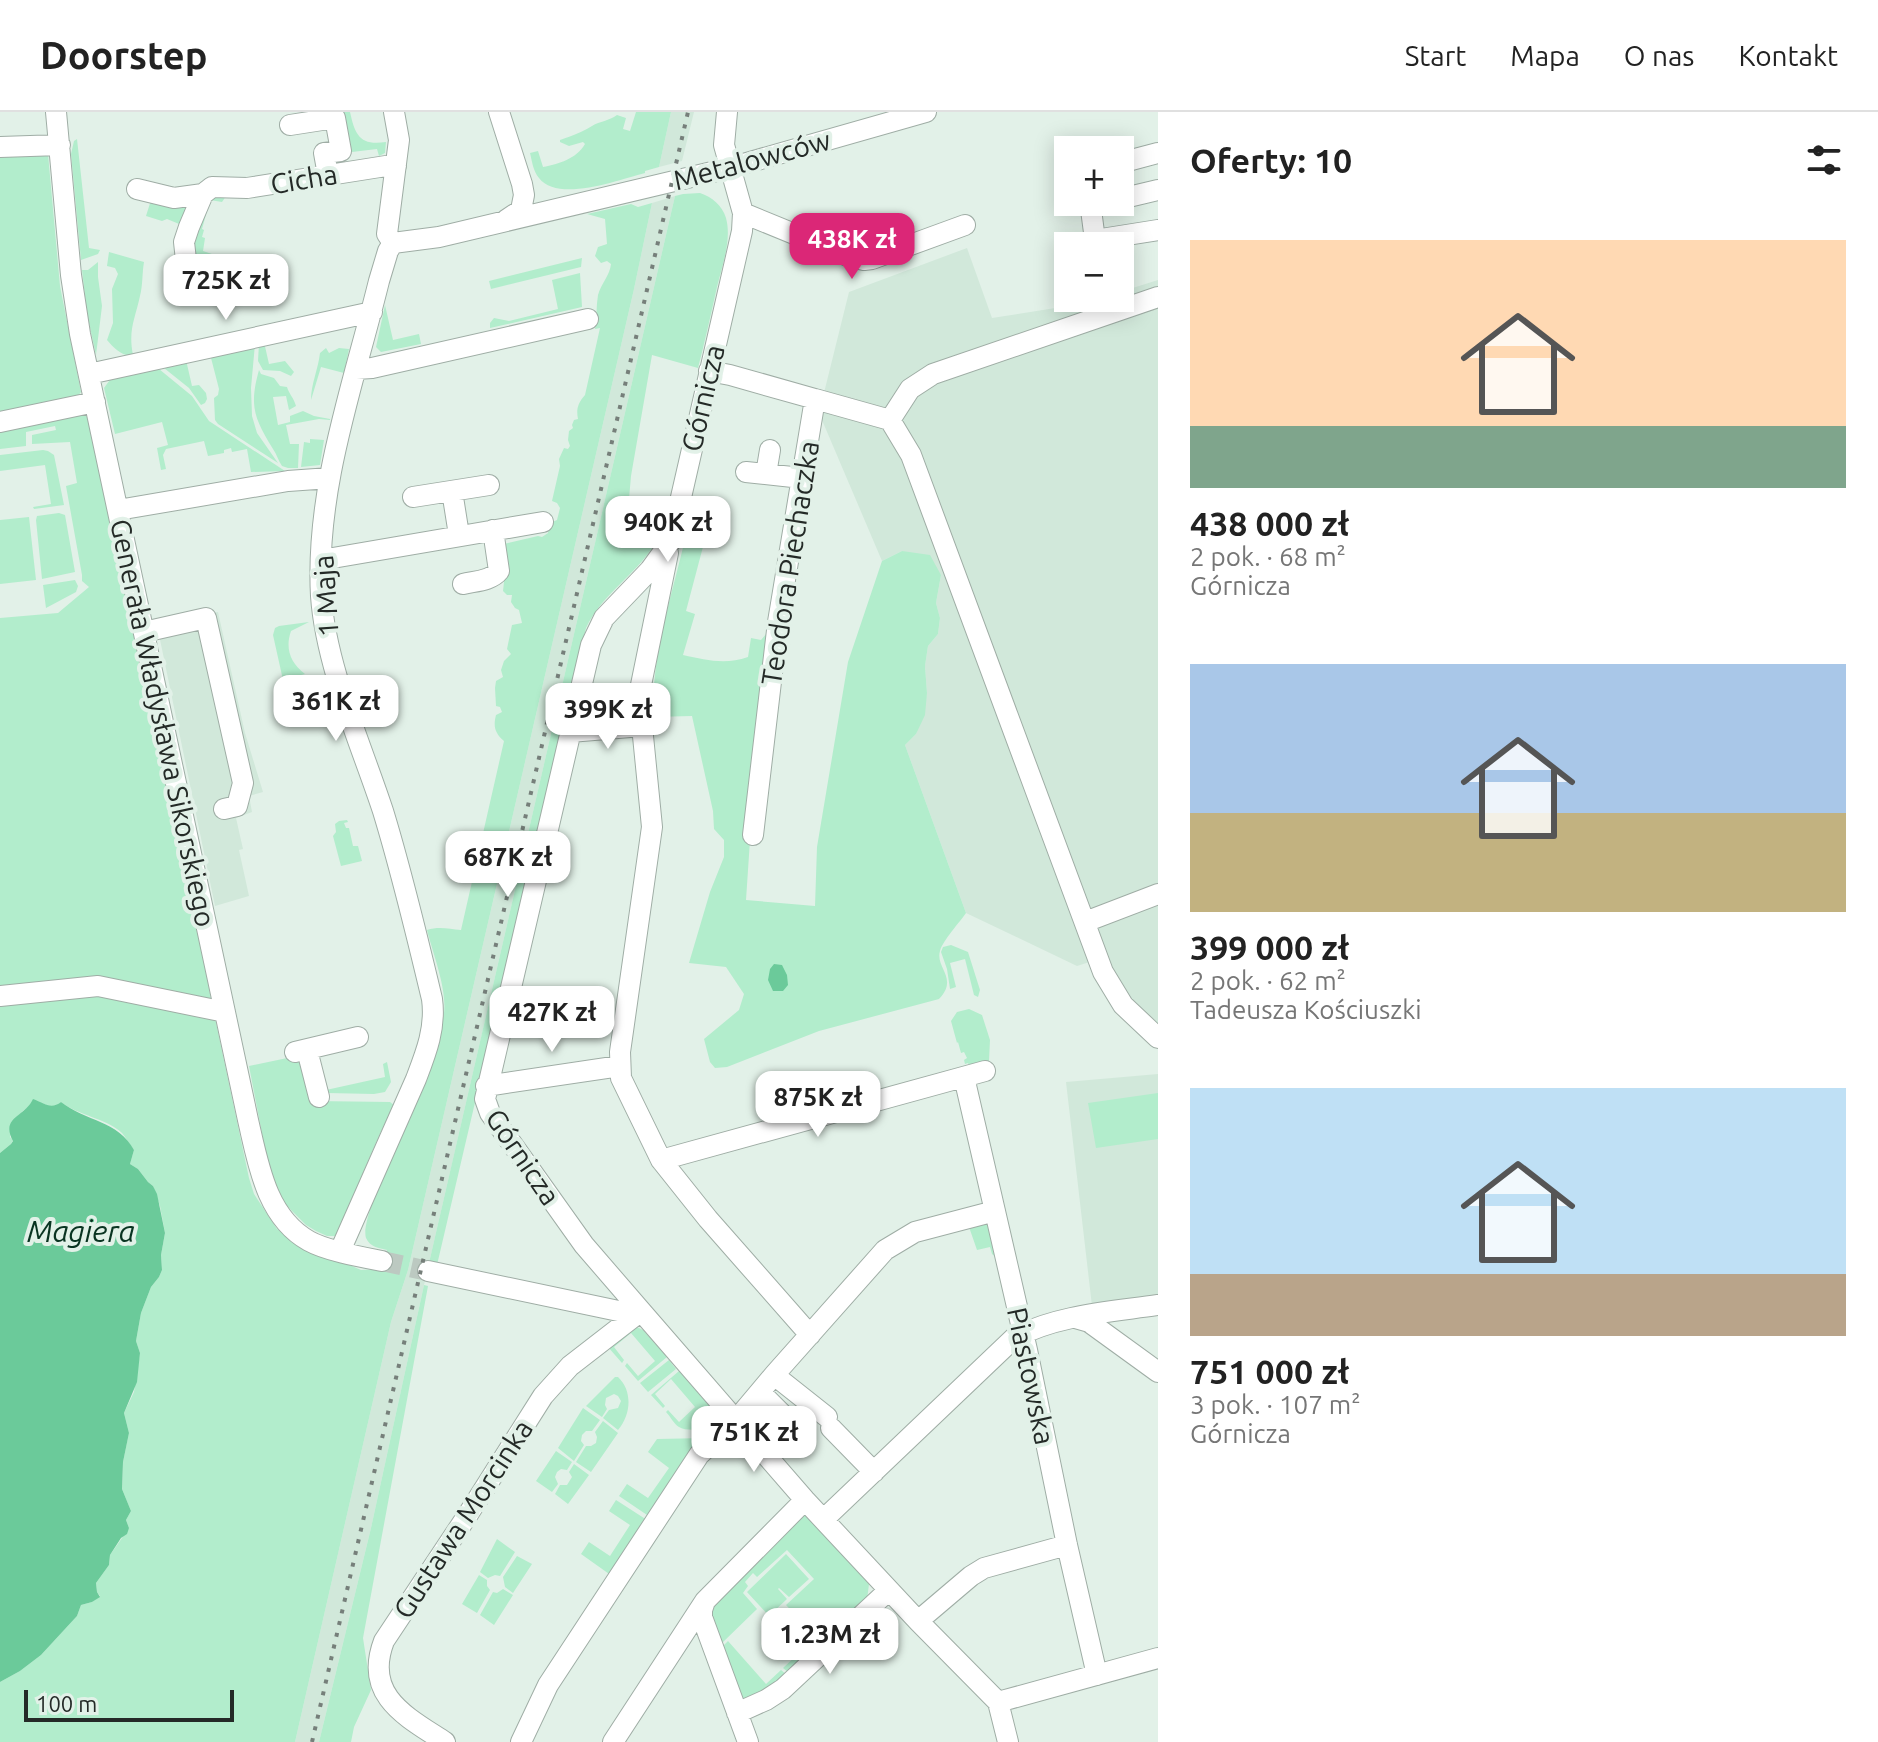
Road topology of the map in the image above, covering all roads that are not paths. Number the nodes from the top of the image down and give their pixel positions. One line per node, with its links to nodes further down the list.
1 (56, 112): 7 (street, Generała Władysława Sikorskiego)
2 (394, 112): 11 (street, 1 Maja)
3 (499, 112): 14 (street)
4 (727, 112): 12 (street, Górnicza)
5 (926, 112): 12 (street, Metalowców)
6 (290, 125): 13 (street)
7 (60, 145): 8 (street); 32 (street, Generała Władysława Sikorskiego)
8 (0, 147)
9 (1158, 153): 10 (street)
10 (1134, 159)
11 (396, 166): 13 (street, Cicha); 25 (street, 1 Maja)
12 (729, 168): 19 (street, Metalowców); 20 (street, Górnicza)
13 (328, 175): 17 (street, Cicha)
14 (522, 184): 19 (street, Metalowców); 22 (street)
15 (137, 189): 17 (street, Cicha)
16 (1158, 190): 18 (street)
17 (208, 191): 26 (street)
18 (1134, 196)
19 (577, 204): 22 (street, Metalowców)
20 (743, 213): 23 (street); 31 (street, Górnicza)
21 (1095, 216): 24 (street)
22 (503, 222): 25 (street, Metalowców)
23 (965, 225)
24 (1158, 230)
25 (393, 243): 28 (street, 1 Maja)
26 (186, 260)
27 (1158, 297): 35 (street)
28 (372, 312): 30 (street, 1 Maja); 32 (street)
29 (588, 319): 30 (street)
30 (356, 369): 38 (street, 1 Maja)
31 (709, 371): 33 (street); 47 (street, Górnicza)
32 (89, 374): 34 (street, Generała Władysława Sikorskiego)
33 (815, 399): 35 (street); 39 (street, Teodora Piechaczka)
34 (95, 402): 36 (street); 43 (street, Generała Władysława Sikorskiego)
35 (890, 420): 58 (street)
36 (0, 422)
37 (770, 450): 39 (street)
38 (330, 478): 43 (street); 48 (street, 1 Maja)
39 (802, 478): 56 (street, Teodora Piechaczka)
40 (489, 485): 41 (street)
41 (452, 491): 42 (street); 46 (street)
42 (413, 497)
43 (118, 510): 52 (street, Generała Władysława Sikorskiego)
44 (543, 522): 45 (street)
45 (493, 530): 46 (street); 50 (street)
46 (459, 535): 48 (street)
47 (671, 541): 49 (street, Górnicza); 51 (street)
48 (321, 560): 70 (street, 1 Maja)
49 (641, 579): 51 (street); 54 (street, Górnicza)
50 (463, 584)
51 (659, 594): 53 (street)
52 (144, 632): 55 (street); 60 (street, Generała Władysława Sikorskiego)
53 (642, 726): 54 (street); 63 (street)
54 (570, 732): 66 (street, Górnicza)
55 (224, 809)
56 (753, 835)
57 (1158, 894): 58 (street)
58 (1085, 922): 62 (street)
59 (0, 996): 60 (street)
60 (225, 1012): 70 (street, Generała Władysława Sikorskiego)
61 (358, 1037): 67 (street)
62 (1158, 1038)
63 (620, 1066): 66 (street); 68 (street)
64 (985, 1071): 65 (street)
65 (964, 1077): 68 (street); 69 (street, Piastowska)
66 (486, 1086): 74 (street, Górnicza)
67 (319, 1097)
68 (661, 1160): 77 (street)
69 (995, 1211): 76 (street, Piastowska); 77 (street)
70 (340, 1251): 71 (street, Generała Władysława Sikorskiego)
71 (382, 1261)
72 (428, 1271): 74 (street)
73 (1158, 1305): 75 (street)
74 (641, 1311): 82 (street, Górnicza); 94 (street, Gustawa Morcinka)
75 (1074, 1318): 76 (street); 78 (street)
76 (1023, 1333): 83 (street); 86 (street, Piastowska)
77 (810, 1335): 79 (street)
78 (1158, 1372)
79 (774, 1375): 80 (street); 83 (street)
80 (760, 1392): 81 (street); 82 (street)
81 (785, 1417)
82 (730, 1425): 84 (street, Górnicza); 95 (street)
83 (874, 1472): 85 (street)
84 (805, 1500): 85 (street, Górnicza); 88 (street)
85 (824, 1519): 87 (street, Górnicza)
86 (1067, 1545): 89 (street); 91 (street, Piastowska)
87 (889, 1590): 89 (street, Górnicza); 93 (street)
88 (705, 1601): 93 (street); 96 (street)
89 (918, 1621): 92 (street, Górnicza)
90 (1158, 1658): 91 (street)
91 (1097, 1675): 92 (street)
92 (998, 1702): 98 (street)
93 (737, 1713): 97 (street)
94 (445, 1742)
95 (521, 1742)
96 (613, 1742)
97 (748, 1742)
98 (1008, 1742)

